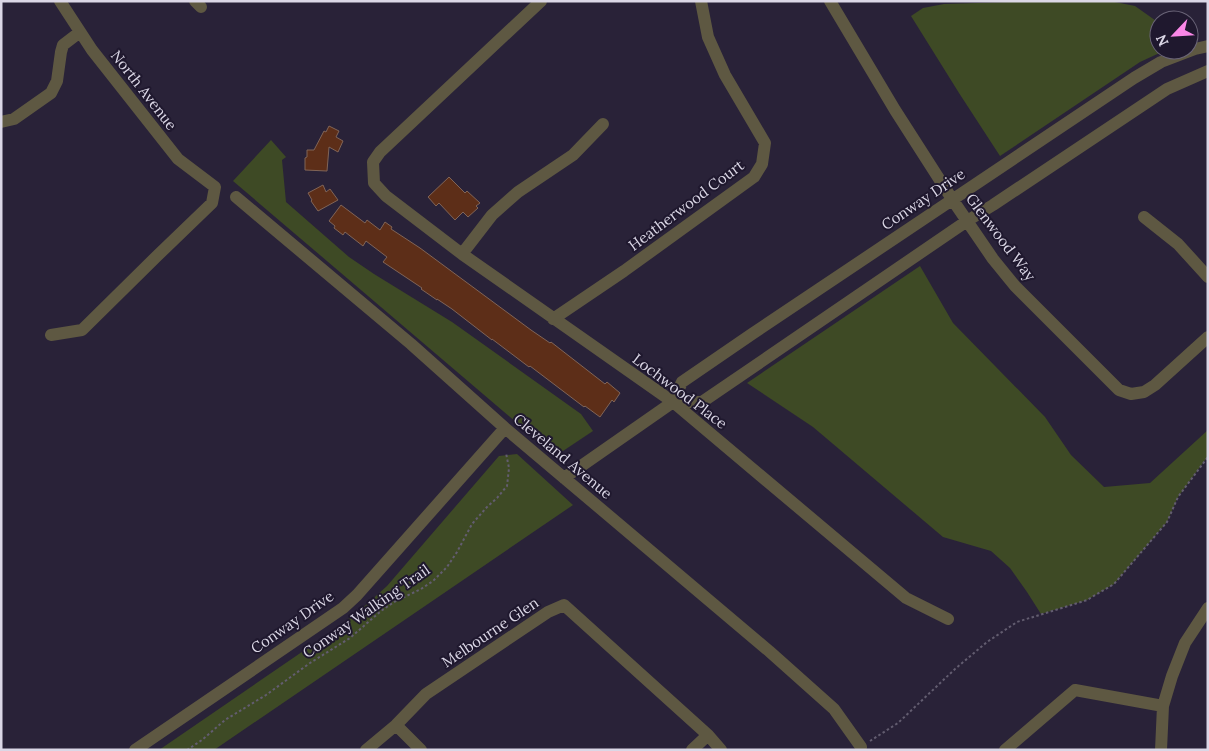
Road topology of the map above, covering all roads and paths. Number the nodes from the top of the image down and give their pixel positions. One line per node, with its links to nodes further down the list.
1 (60, 1): 5 (street, North Avenue)
2 (541, 1): 14 (street, Lochwood Place)
3 (701, 1): 16 (street, Heatherwood Court)
4 (830, 1): 11 (street, Glenwood Way)
5 (80, 32): 8 (street); 17 (street, North Avenue)
6 (1208, 46): 11 (street, Conway Drive)
7 (1208, 71): 13 (street)
8 (1, 122)
9 (603, 124): 14 (street)
10 (236, 198): 20 (street, Cleveland Avenue)
11 (952, 199): 13 (street, Glenwood Way); 19 (street, Conway Drive)
12 (1144, 217): 15 (street)
13 (967, 221): 18 (street, Glenwood Way); 19 (street)
14 (462, 254): 16 (street, Lochwood Place)
15 (1208, 277)
16 (553, 319): 19 (street, Lochwood Place)
17 (51, 335)
18 (1208, 337)
19 (673, 402): 23 (street, Conway Drive); 25 (street, Lochwood Place)
20 (505, 428): 23 (street, Cleveland Avenue); 30 (street, Conway Drive)
21 (506, 453): 31 (path, Conway Walking Trail)
22 (1208, 457): 29 (path)
23 (564, 478): 29 (street, Cleveland Avenue)
24 (1208, 608): 26 (street)
25 (948, 619)
26 (1163, 706): 36 (street); 37 (street)
27 (396, 725): 28 (street, Melbourne Glen); 32 (street, Melbourne Glen); 33 (street)
28 (708, 735): 34 (street); 35 (street, Melbourne Glen)
29 (860, 747)
30 (135, 750)
31 (187, 750)
32 (366, 750)
33 (421, 750)
34 (692, 750)
35 (721, 750)
36 (1005, 750)
37 (1161, 750)

